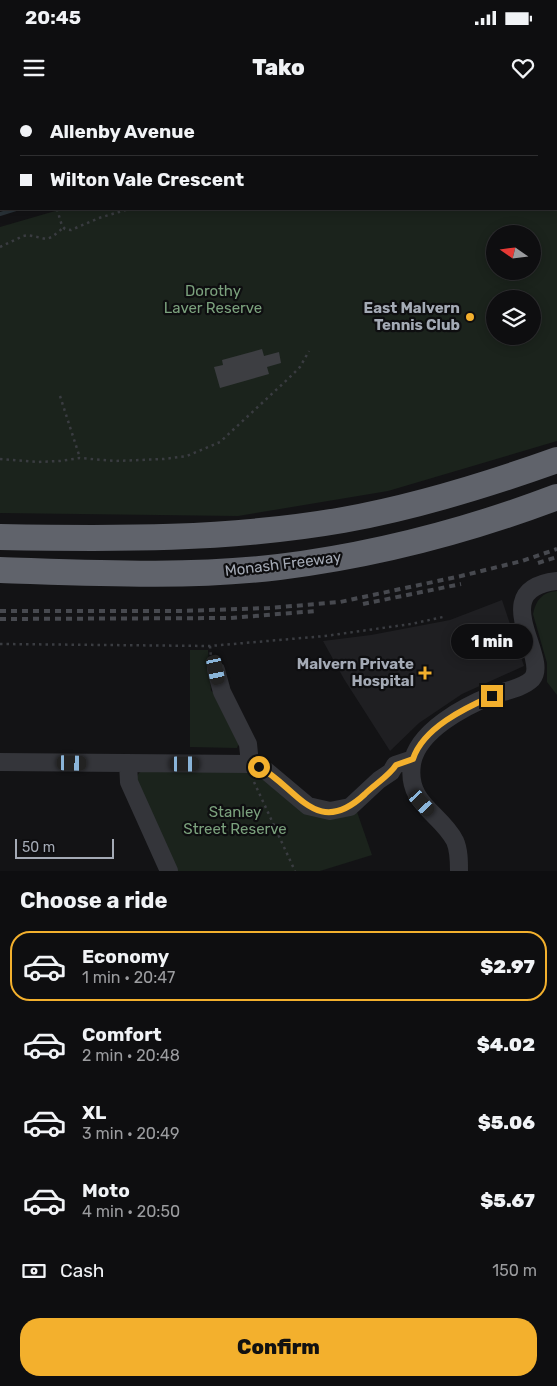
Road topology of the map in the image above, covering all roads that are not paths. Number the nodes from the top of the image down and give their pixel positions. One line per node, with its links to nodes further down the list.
1 (557, 460): 3 (highway)
2 (557, 497): 4 (highway, Monash Freeway)
3 (0, 537)
4 (0, 570)
5 (557, 580): 7 (street)
6 (216, 670): 10 (street)
7 (413, 759): 11 (street); 12 (street)
8 (0, 762): 9 (street)
9 (128, 763): 10 (street); 13 (street)
10 (251, 770): 11 (street)
11 (391, 772): 12 (street)
12 (412, 782): 14 (street)
13 (169, 871)
14 (459, 871)

